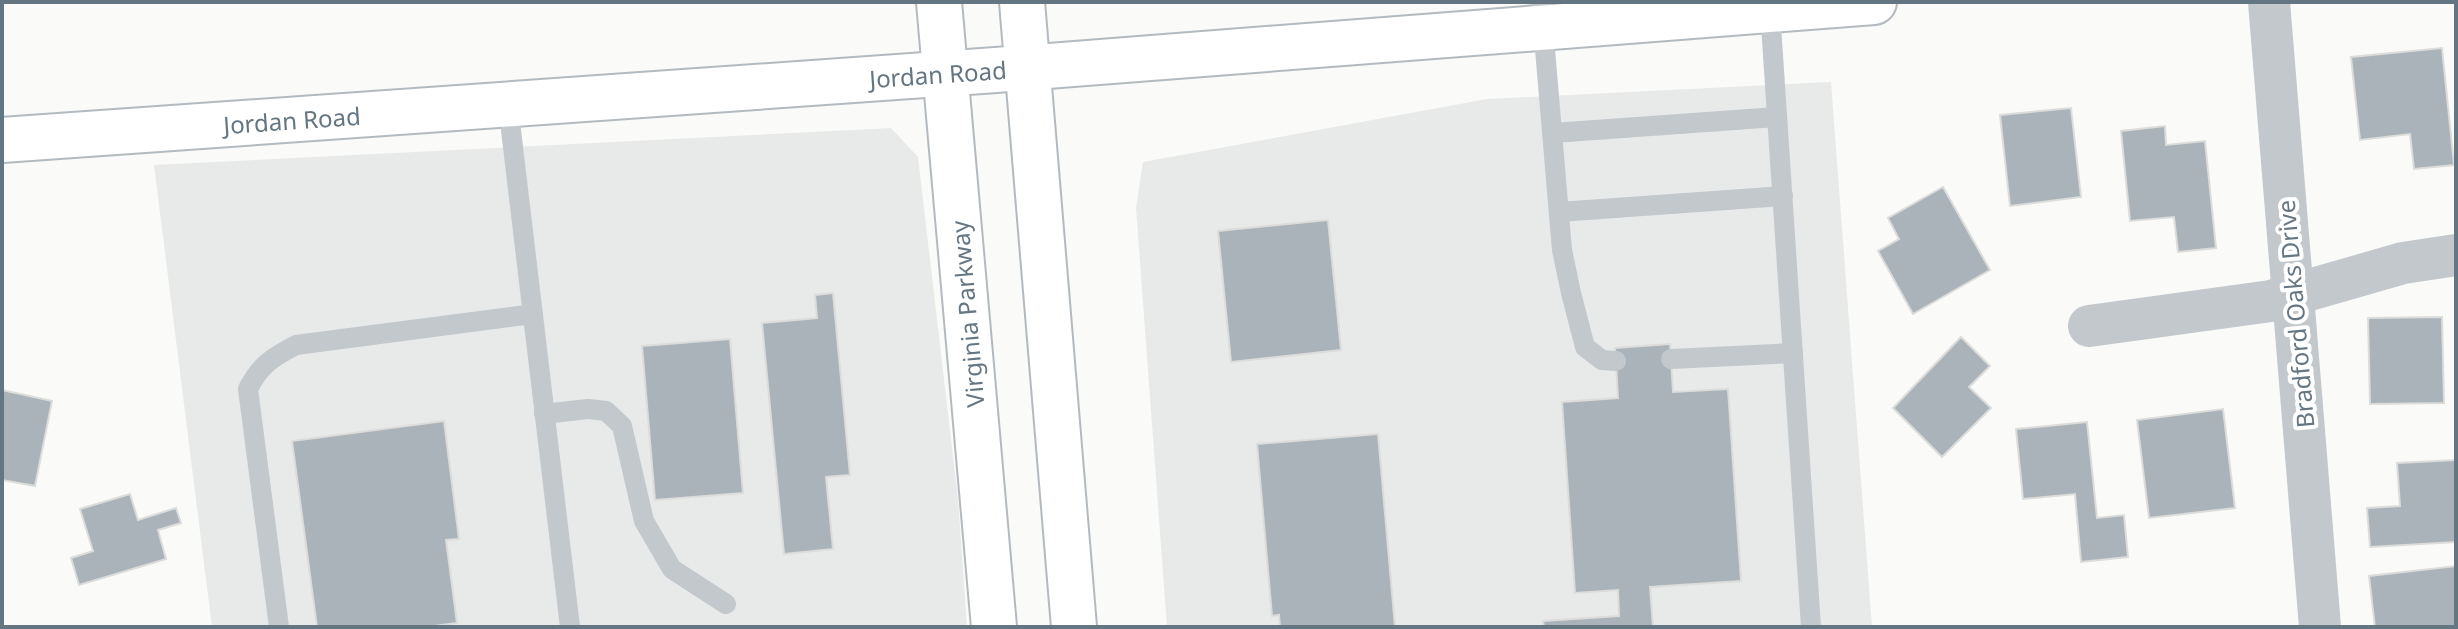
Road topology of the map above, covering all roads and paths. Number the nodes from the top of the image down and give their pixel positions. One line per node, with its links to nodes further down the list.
1 (939, 2): 8 (street, Virginia Parkway)
2 (1022, 2): 7 (street)
3 (1874, 2): 5 (street, Jordan Road)
4 (2269, 2): 16 (street, Bradford Oaks Drive)
5 (1770, 10): 6 (street, Jordan Road); 10 (lane)
6 (1543, 14): 7 (street, Jordan Road); 11 (lane)
7 (1028, 68): 8 (street, Jordan Road); 27 (street)
8 (946, 74): 9 (street, Jordan Road); 26 (street, Virginia Parkway)
9 (508, 105): 12 (street, Jordan Road); 17 (lane)
10 (1777, 117): 11 (lane); 13 (lane)
11 (1553, 133): 14 (lane)
12 (2, 140)
13 (1783, 196): 14 (lane); 19 (lane)
14 (1559, 212): 21 (lane)
15 (2456, 255): 16 (street)
16 (2293, 294): 18 (street); 29 (street, Bradford Oaks Drive)
17 (533, 314): 22 (lane); 24 (lane)
18 (2089, 326)
19 (1793, 353): 20 (lane); 28 (lane)
20 (1671, 359)
21 (1616, 361)
22 (544, 414): 23 (lane); 25 (lane)
23 (726, 604)
24 (279, 627)
25 (570, 627)
26 (994, 627)
27 (1074, 627)
28 (1811, 627)
29 (2320, 627)

